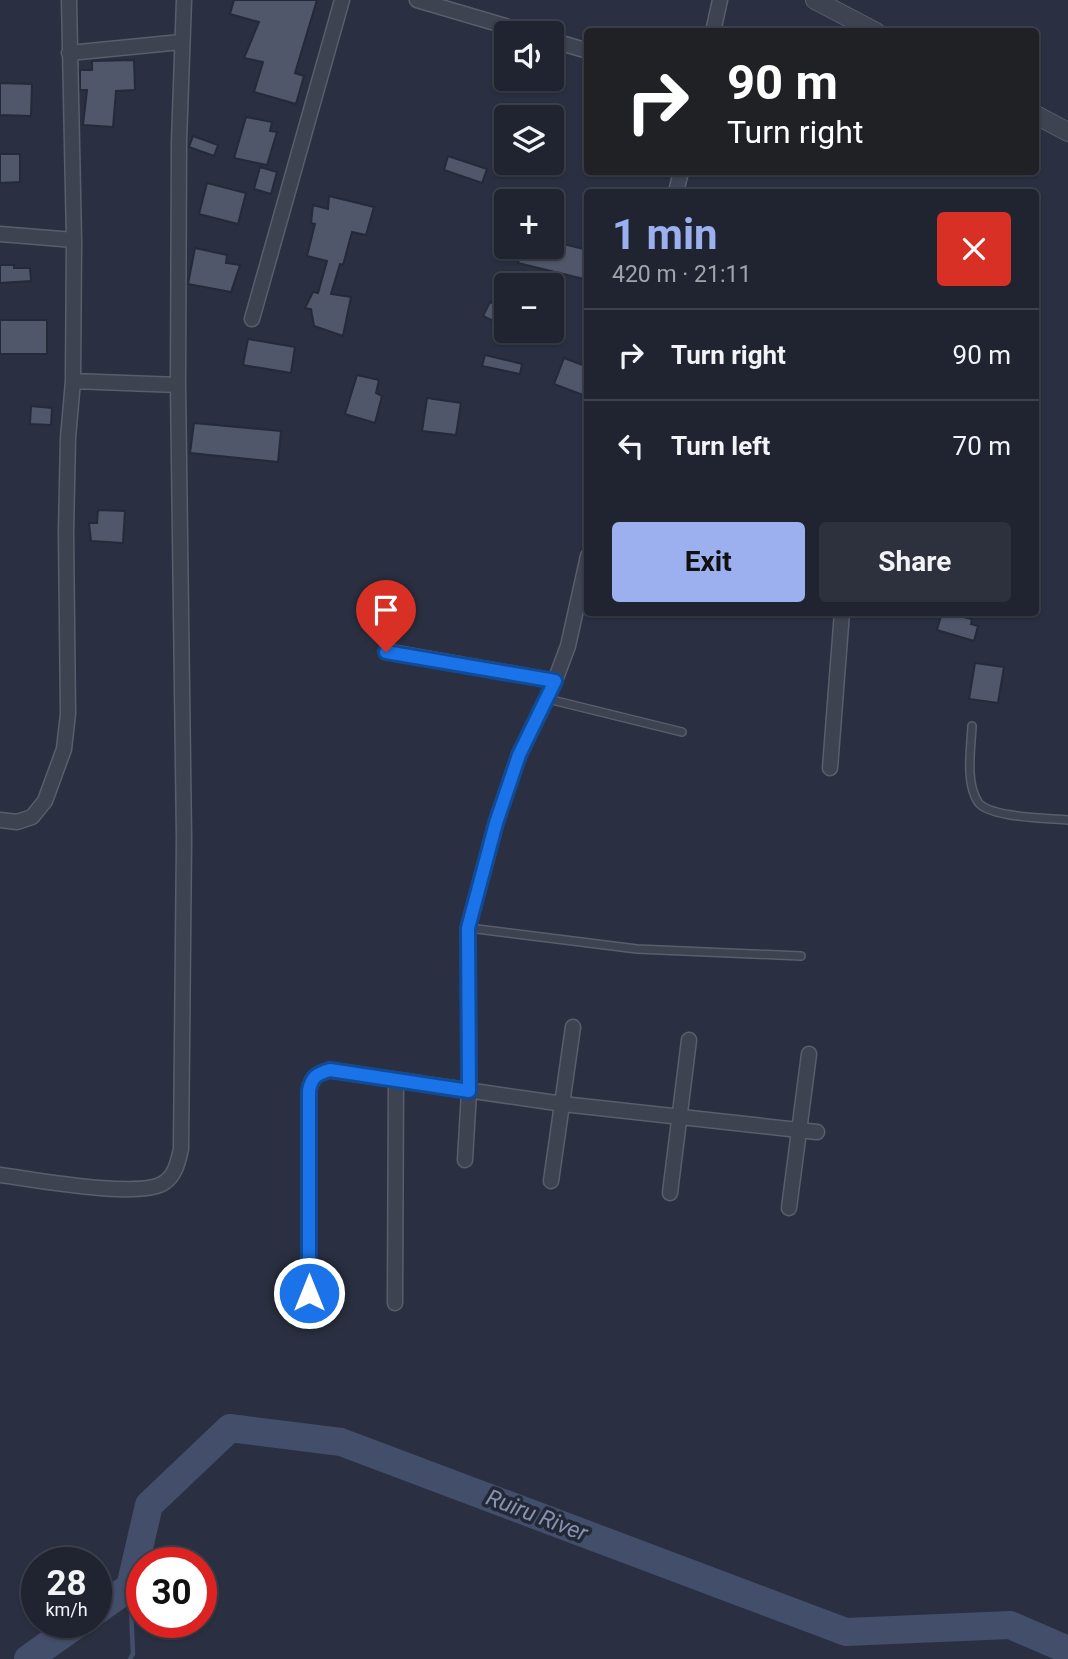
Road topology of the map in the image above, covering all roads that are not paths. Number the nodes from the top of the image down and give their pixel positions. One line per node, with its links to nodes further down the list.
1 (69, 0): 13 (street)
2 (184, 0): 10 (street)
3 (342, 0): 18 (street)
4 (417, 0): 7 (street)
5 (720, 0): 8 (street)
6 (815, 0): 9 (street)
7 (494, 23)
8 (714, 28)
9 (868, 28)
10 (181, 42): 13 (street); 20 (street)
11 (564, 44): 12 (street)
12 (584, 50)
13 (69, 53): 17 (street)
14 (1039, 117): 15 (street)
15 (1068, 132)
16 (0, 234): 17 (street)
17 (74, 240): 19 (street)
18 (252, 319)
19 (73, 381): 20 (street); 29 (street)
20 (178, 385): 43 (street)
21 (584, 575): 24 (street)
22 (842, 616): 28 (street)
23 (386, 652): 24 (street)
24 (555, 681): 25 (street)
25 (547, 699): 27 (lane); 31 (street)
26 (972, 726): 30 (lane)
27 (682, 732)
28 (830, 768)
29 (0, 820)
30 (1068, 820)
31 (468, 928): 32 (lane); 37 (street)
32 (801, 956)
33 (573, 1027): 38 (street)
34 (689, 1040): 39 (street)
35 (809, 1054): 40 (street)
36 (396, 1080): 37 (street); 47 (street); 48 (street)
37 (469, 1091): 38 (street); 42 (street)
38 (563, 1104): 39 (street); 44 (street)
39 (681, 1118): 40 (street); 45 (street)
40 (800, 1130): 41 (street); 46 (street)
41 (817, 1132)
42 (465, 1160)
43 (0, 1175)
44 (551, 1181)
45 (670, 1192)
46 (789, 1208)
47 (309, 1293)
48 (395, 1303)

